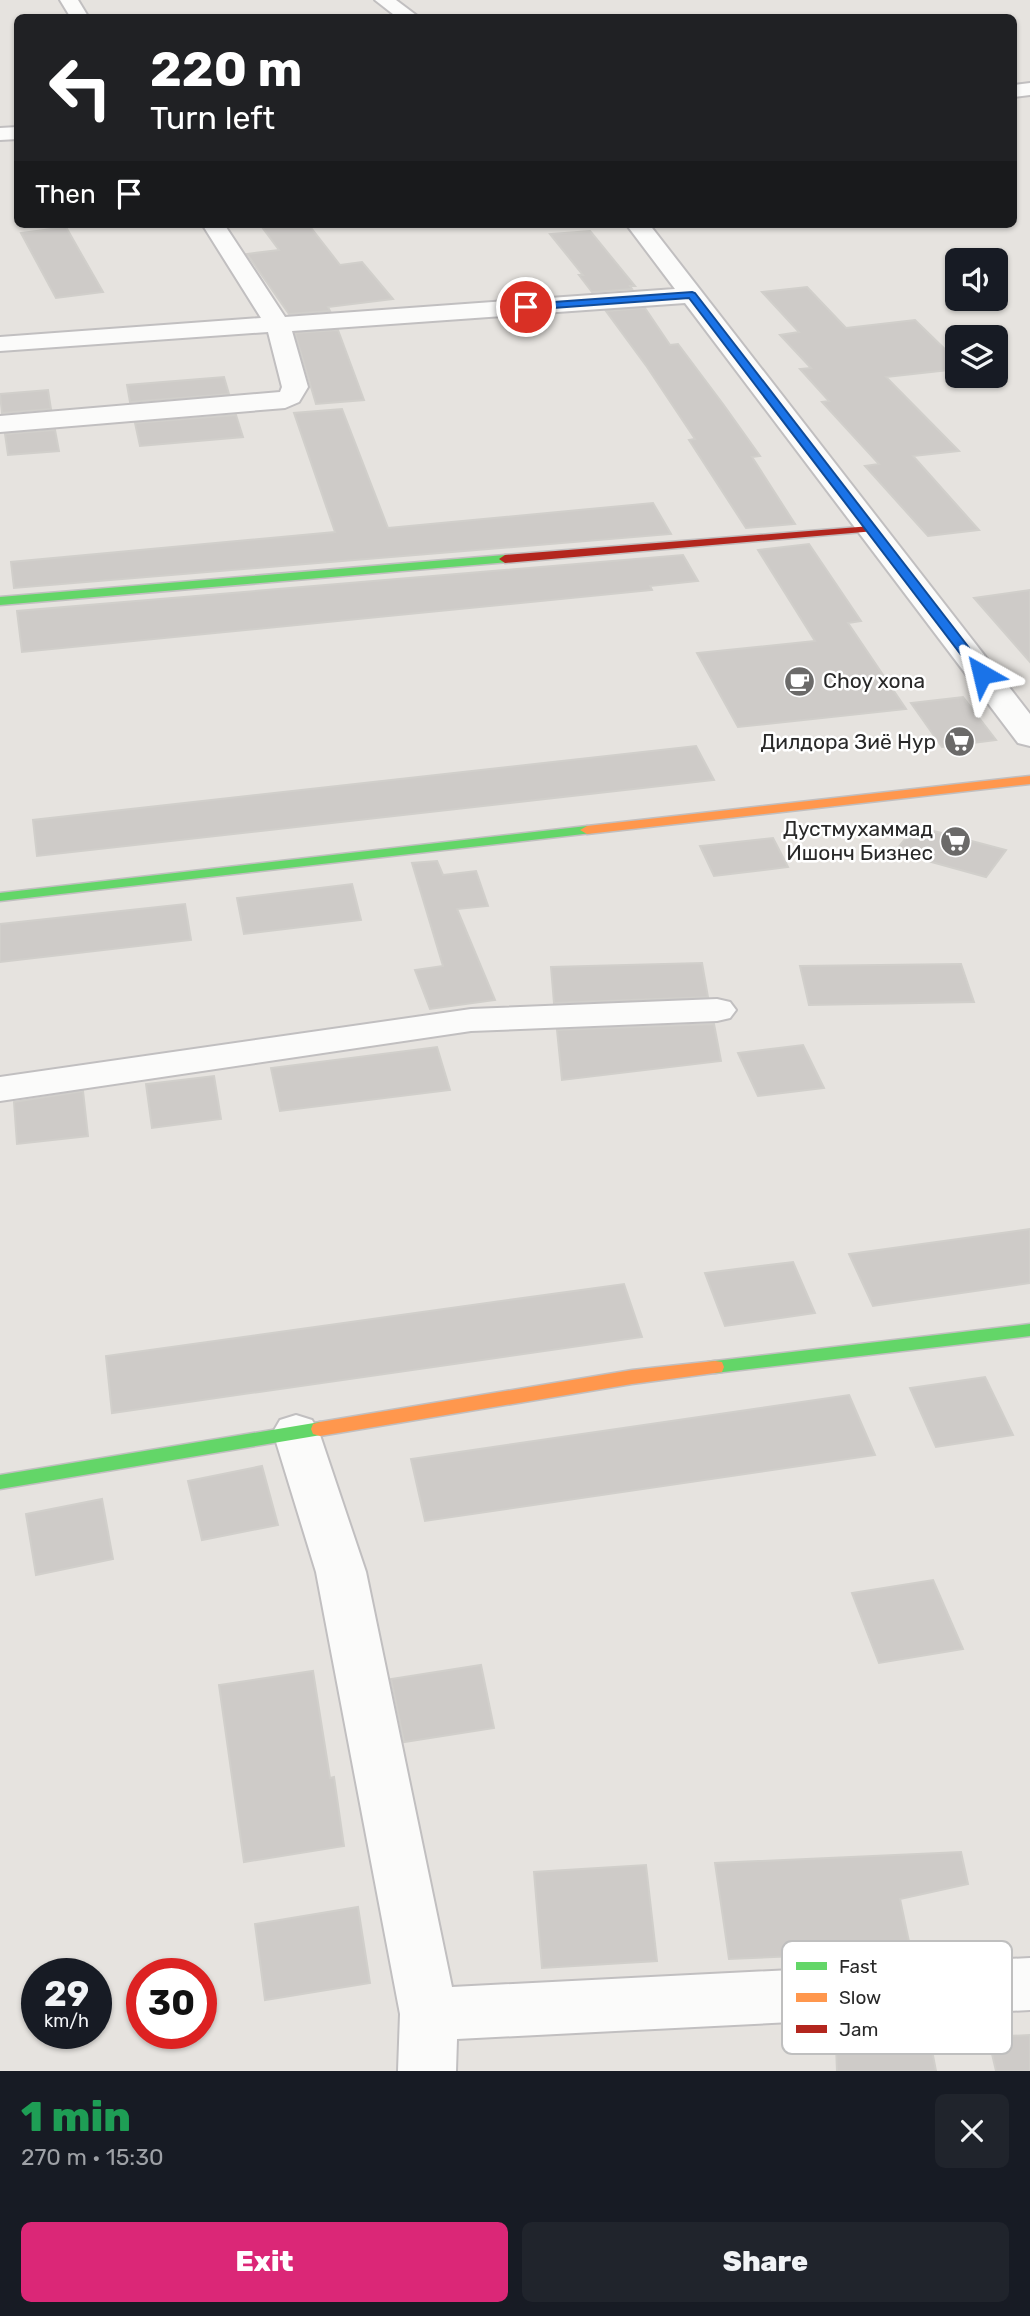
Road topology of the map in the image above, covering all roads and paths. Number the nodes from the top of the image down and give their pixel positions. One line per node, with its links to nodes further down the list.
1 (384, 0): 2 (street)
2 (405, 14)
3 (216, 228): 6 (street)
4 (640, 228): 5 (street)
5 (692, 295): 6 (street); 9 (street)
6 (278, 324): 7 (street); 8 (street)
7 (0, 344)
8 (0, 424)
9 (871, 529): 10 (street); 11 (street)
10 (0, 601)
11 (1030, 736)
12 (1030, 780): 13 (street)
13 (0, 897)
14 (717, 1010): 15 (street)
15 (0, 1089)
16 (1030, 1329): 17 (street)
17 (296, 1432): 18 (street); 22 (street)
18 (0, 1482)
19 (1030, 1984): 20 (street)
20 (1012, 1985)
21 (782, 1996): 22 (street)
22 (429, 2014): 23 (street)
23 (427, 2071)

